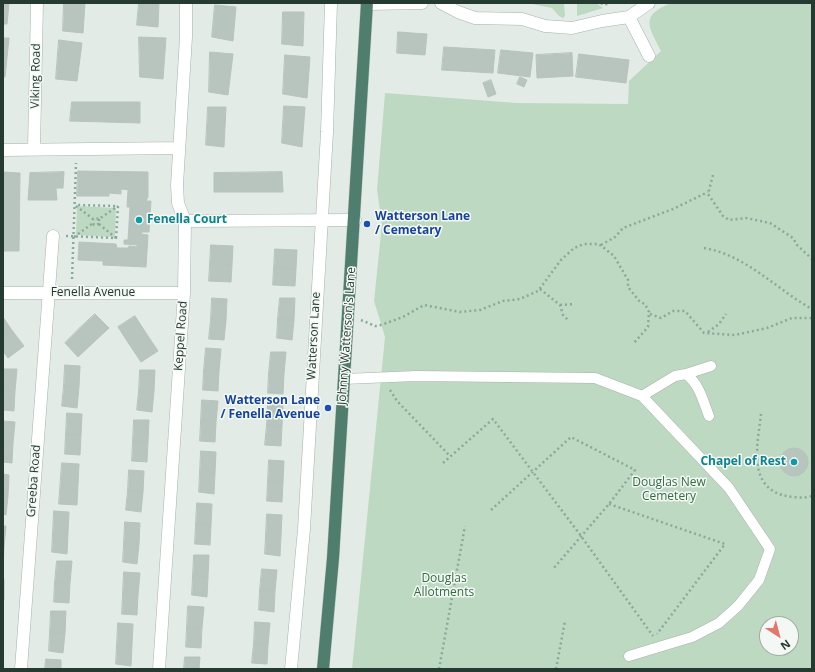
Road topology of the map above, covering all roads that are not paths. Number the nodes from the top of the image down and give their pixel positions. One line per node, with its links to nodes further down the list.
1 (37, 3): 10 (street, Viking Road)
2 (186, 3): 11 (street, Keppel Road)
3 (331, 3): 13 (street, Watterson Lane)
4 (422, 3): 7 (street)
5 (441, 3): 8 (street)
6 (649, 3): 8 (street)
7 (367, 4): 14 (highway, Johnny Watterson's Lane)
8 (629, 17): 9 (street)
9 (649, 56)
10 (34, 148): 11 (street); 12 (street)
11 (179, 148): 15 (street, Keppel Road)
12 (3, 150)
13 (320, 220): 14 (street); 15 (street); 28 (street, Watterson Lane)
14 (355, 220): 22 (highway, Johnny Watterson's Lane)
15 (185, 221): 19 (street, Keppel Road)
16 (53, 236): 18 (street)
17 (3, 293): 18 (street, Fenella Avenue)
18 (48, 293): 19 (street, Fenella Avenue); 26 (street, Greeba Road)
19 (184, 293): 27 (street, Keppel Road)
20 (711, 366): 21 (lane)
21 (686, 374): 23 (lane); 24 (lane)
22 (344, 379): 23 (lane); 29 (highway, Johnny Watterson's Lane)
23 (642, 396): 25 (lane)
24 (709, 416)
25 (629, 656)
26 (21, 669)
27 (159, 669)
28 (291, 669)
29 (323, 669)

